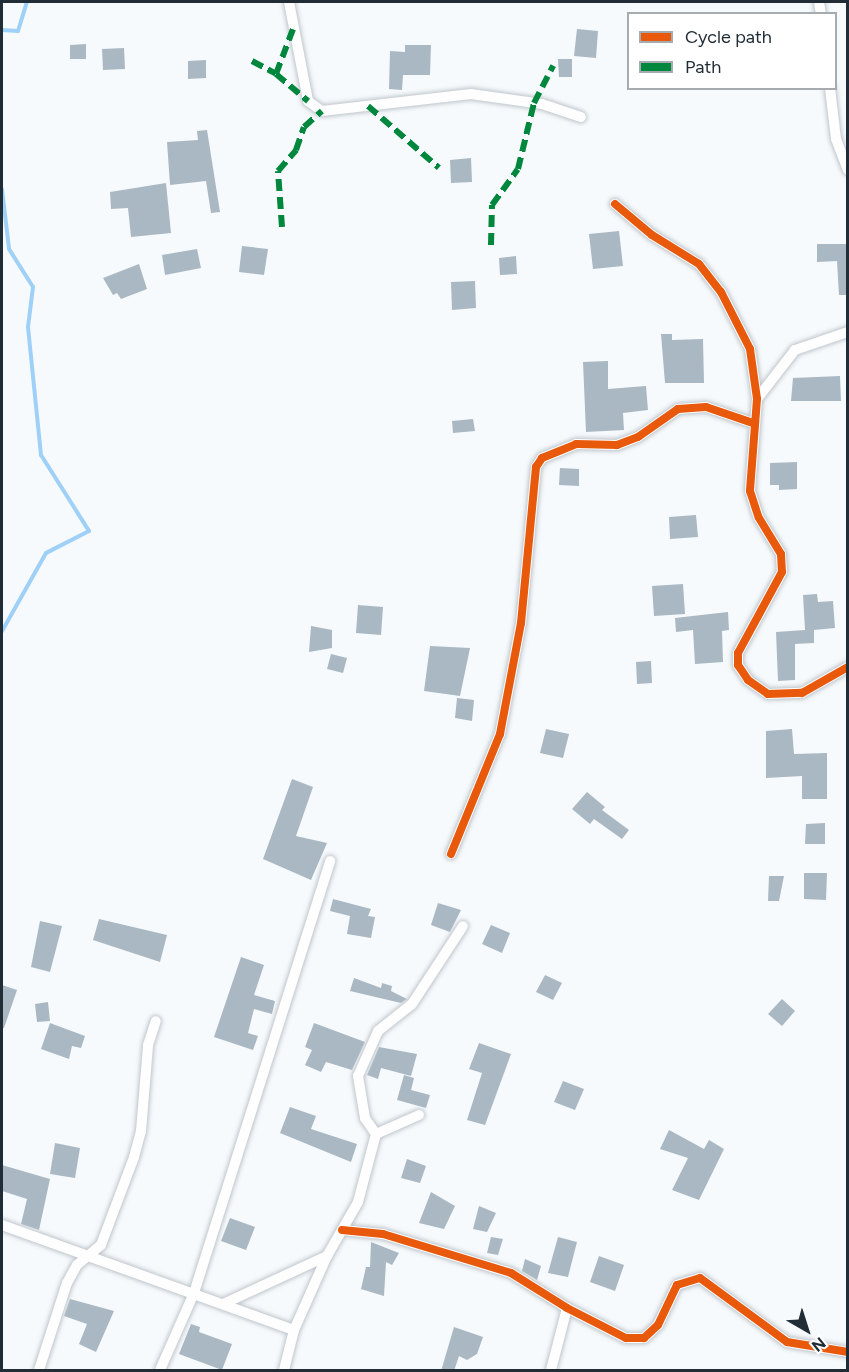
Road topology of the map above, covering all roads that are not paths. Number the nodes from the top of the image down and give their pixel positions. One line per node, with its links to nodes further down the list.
1 (289, 2): 3 (street)
2 (830, 90): 4 (street)
3 (581, 117)
4 (848, 170)
5 (615, 204): 7 (street)
6 (848, 332): 7 (street)
7 (756, 399): 8 (street)
8 (753, 423): 9 (street); 10 (street)
9 (848, 667)
10 (452, 854)
11 (330, 861): 20 (street)
12 (463, 926): 15 (street)
13 (156, 1021): 19 (street)
14 (419, 1115): 15 (street)
15 (376, 1134): 17 (street)
16 (2, 1225): 19 (street)
17 (342, 1230): 18 (street); 22 (street)
18 (327, 1256): 21 (street); 23 (street)
19 (90, 1257): 20 (street); 25 (street)
20 (194, 1293): 21 (street); 26 (street)
21 (223, 1304): 23 (street)
22 (567, 1308): 24 (street); 28 (street)
23 (294, 1330): 27 (street)
24 (848, 1352)
25 (39, 1371)
26 (160, 1371)
27 (284, 1371)
28 (552, 1371)

